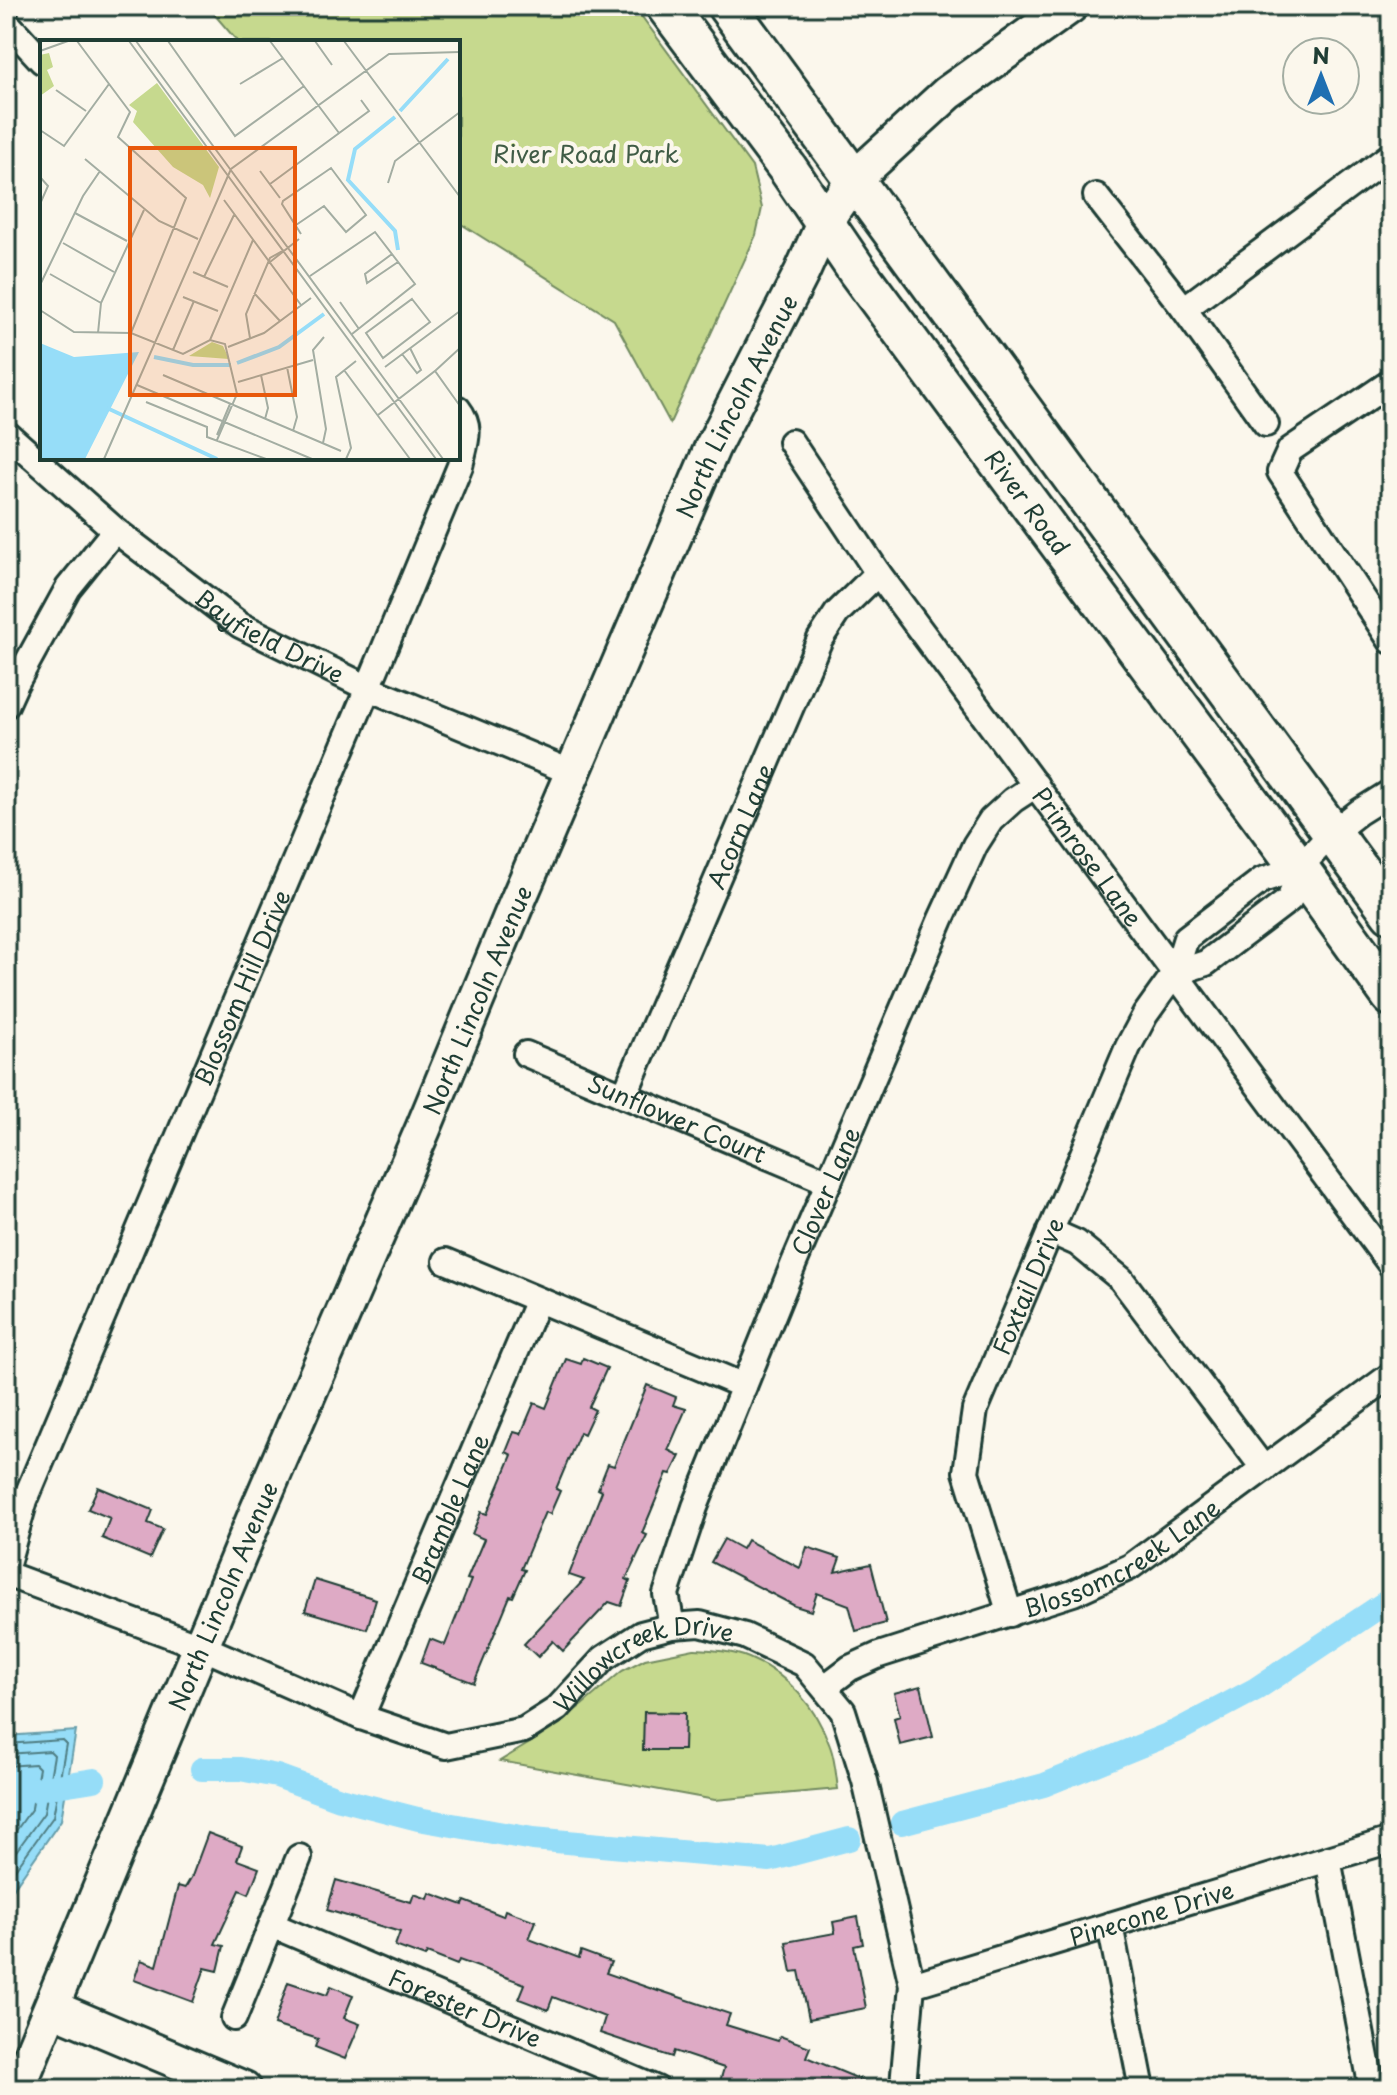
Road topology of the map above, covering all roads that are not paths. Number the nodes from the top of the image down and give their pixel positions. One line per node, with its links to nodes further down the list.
1 (666, 6): 9 (main road, River Road)
2 (727, 6): 7 (main road)
3 (1070, 6): 7 (main road, North Lincoln Avenue)
4 (6, 22): 5 (street)
5 (40, 59)
6 (1391, 155): 10 (street)
7 (854, 179): 9 (main road, North Lincoln Avenue); 24 (main road)
8 (1096, 196): 10 (street)
9 (825, 221): 21 (main road, North Lincoln Avenue); 25 (main road, River Road)
10 (1184, 309): 13 (street)
11 (1391, 382): 18 (street)
12 (460, 411): 19 (street, Blossom Hill Drive)
13 (1266, 424)
14 (6, 433): 16 (street, Bayfield Drive)
15 (791, 442): 17 (street, Primrose Lane)
16 (115, 530): 19 (street, Bayfield Drive); 20 (street)
17 (878, 573): 22 (street, Primrose Lane); 30 (street, Acorn Lane)
18 (1391, 641)
19 (368, 688): 21 (street, Bayfield Drive); 39 (street, Blossom Hill Drive)
20 (6, 705)
21 (573, 773): 43 (main road, North Lincoln Avenue)
22 (1036, 785): 27 (street, Primrose Lane); 31 (street, Clover Lane)
23 (1391, 792): 24 (street)
24 (1332, 833): 25 (street); 26 (main road)
25 (1299, 868): 27 (street); 27 (street, Foxtail Drive); 28 (main road, River Road)
26 (1391, 913)
27 (1175, 973): 32 (street, Foxtail Drive); 34 (street, Primrose Lane)
28 (1391, 996)
29 (526, 1054): 30 (street, Sunflower Court)
30 (624, 1096): 31 (street, Sunflower Court)
31 (829, 1182): 37 (street, Clover Lane)
32 (1050, 1231): 38 (street); 41 (street, Foxtail Drive)
33 (446, 1261): 35 (street)
34 (1391, 1265)
35 (538, 1300): 37 (street); 45 (street, Bramble Lane)
36 (1391, 1375): 38 (street, Blossomcreek Lane)
37 (744, 1386): 42 (street, Clover Lane)
38 (1264, 1469): 41 (street, Blossomcreek Lane)
39 (6, 1567)
40 (6, 1574): 43 (street, Willowcreek Drive)
41 (1010, 1614): 44 (street, Blossomcreek Lane)
42 (672, 1626): 44 (street, Willowcreek Drive); 45 (street, Willowcreek Drive)
43 (202, 1647): 45 (street, Willowcreek Drive); 52 (main road, North Lincoln Avenue)
44 (825, 1687): 51 (street, Willowcreek Drive)
45 (361, 1717)
46 (1391, 1840): 48 (street, Pinecone Drive)
47 (299, 1857): 49 (street)
48 (1328, 1859): 50 (street, Pinecone Drive); 59 (street)
49 (272, 1925): 53 (street); 56 (street, Forester Drive)
50 (1110, 1925): 51 (street, Pinecone Drive); 58 (street)
51 (912, 1985): 57 (street, Willowcreek Drive)
52 (52, 2008): 54 (main road, North Lincoln Avenue); 55 (main road)
53 (234, 2018)
54 (17, 2089)
55 (244, 2089)
56 (657, 2089)
57 (901, 2089)
58 (1142, 2089)
59 (1372, 2089)

